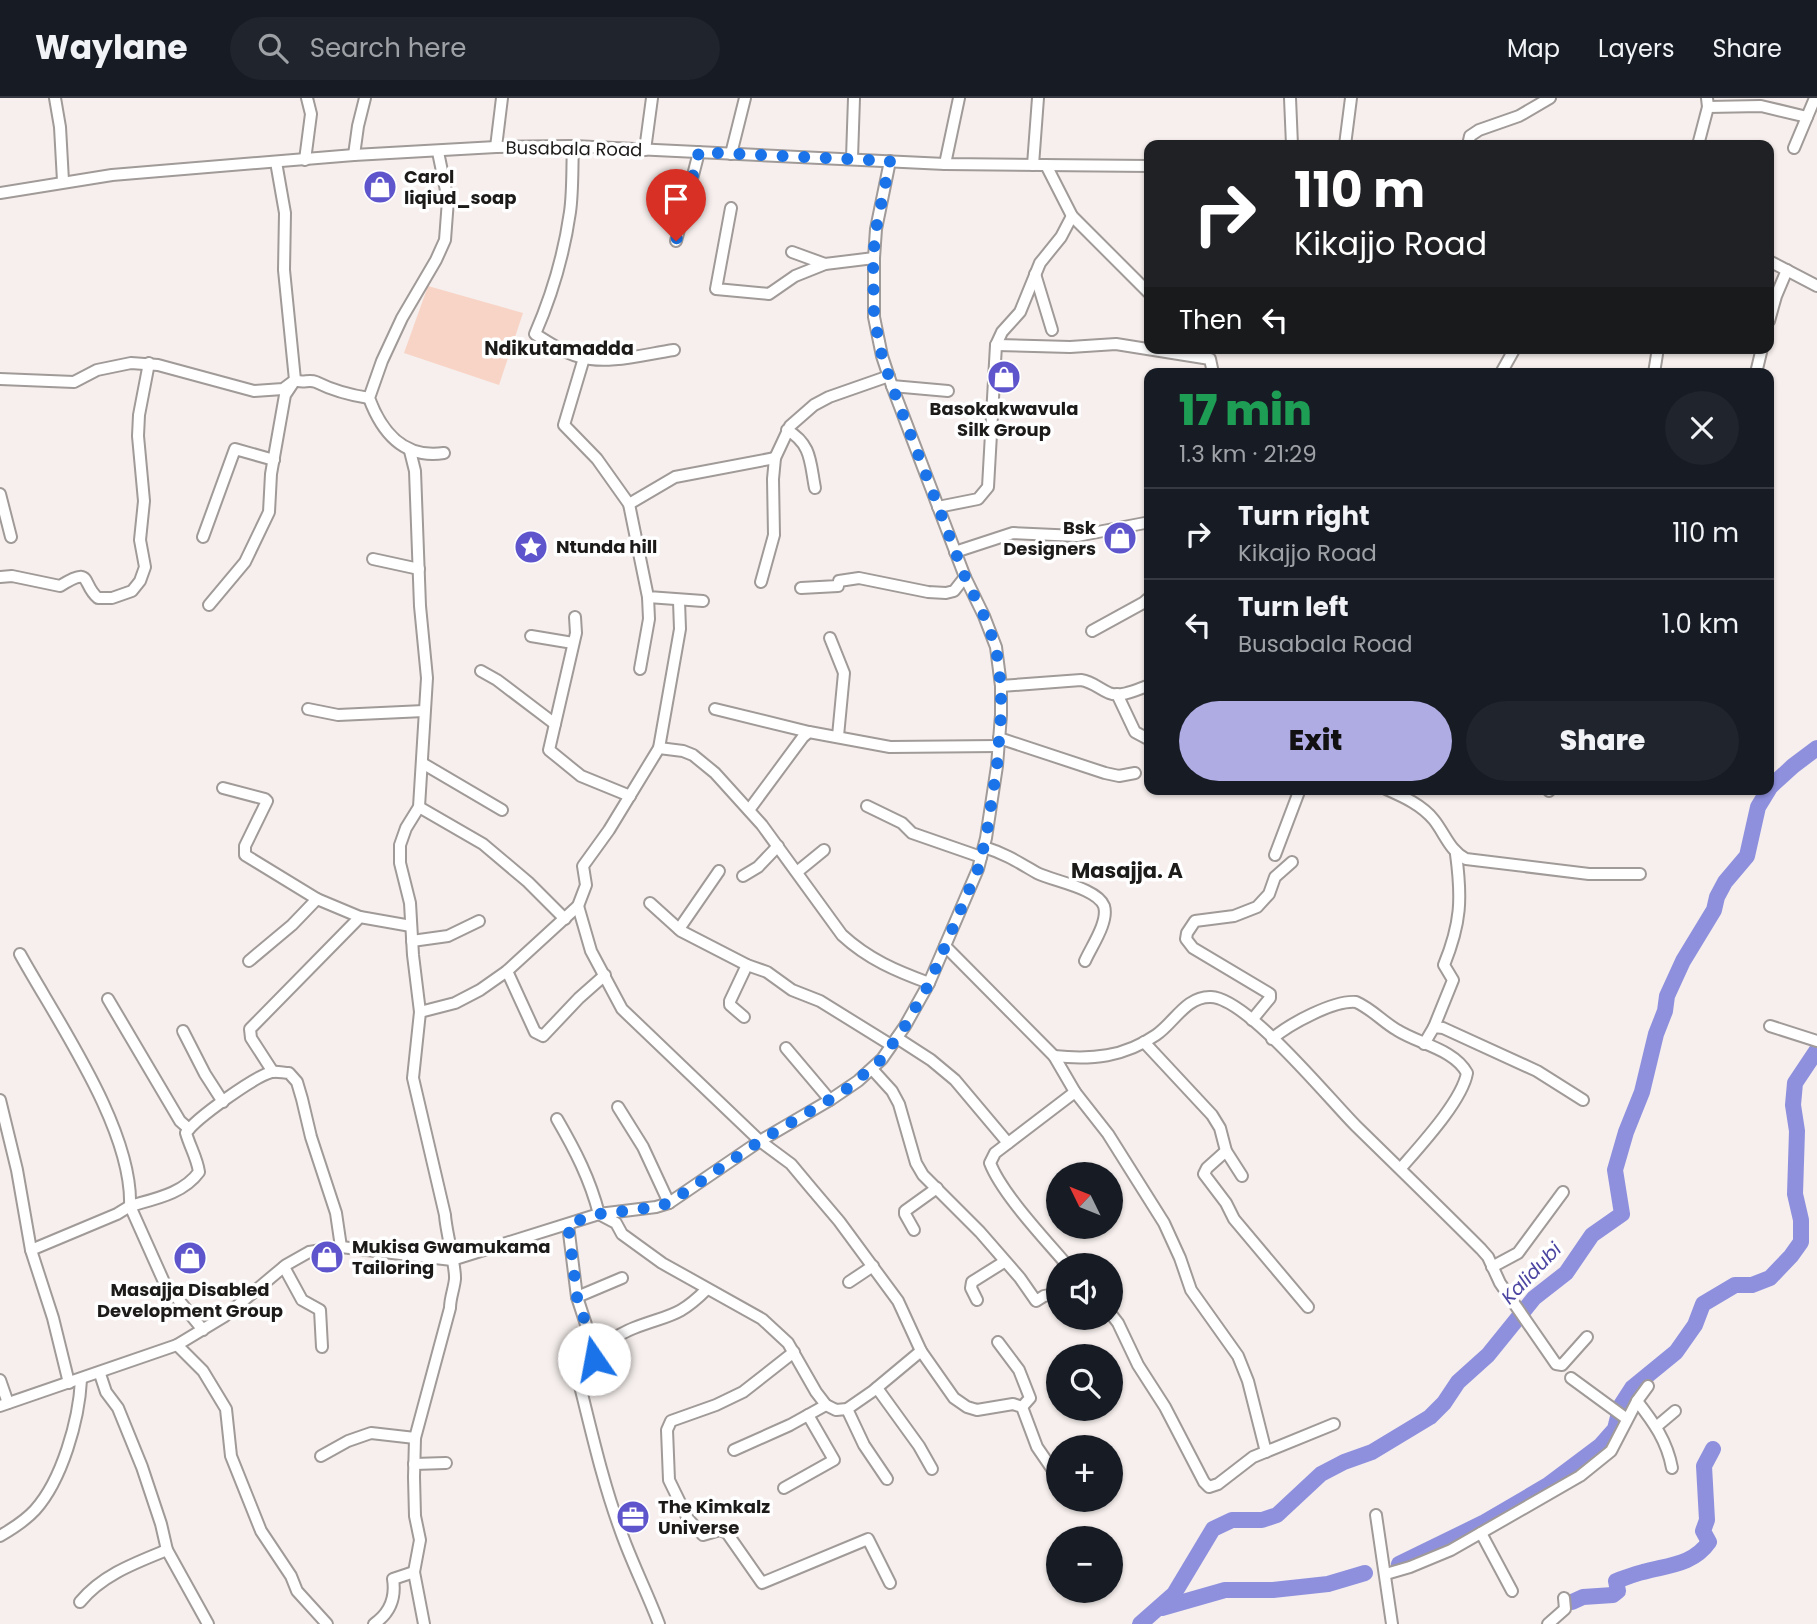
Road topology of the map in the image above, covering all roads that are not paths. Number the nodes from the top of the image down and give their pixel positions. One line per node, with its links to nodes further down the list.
1 (55, 98): 36 (street)
2 (307, 98): 29 (street)
3 (365, 98): 27 (street)
4 (502, 98): 21 (street)
5 (652, 98): 23 (street)
6 (745, 98): 26 (street)
7 (854, 98): 28 (street)
8 (958, 98): 32 (street)
9 (1038, 98): 33 (street)
10 (1290, 98): 16 (street)
11 (1351, 98): 17 (street)
12 (1550, 98): 18 (street)
13 (1815, 98): 15 (street)
14 (1708, 103): 15 (street); 19 (street)
15 (1808, 117): 22 (street)
16 (1292, 140)
17 (1346, 140)
18 (1469, 140)
19 (1699, 140)
20 (573, 146): 21 (street, Busabala Road); 23 (street, Busabala Road); 55 (street)
21 (496, 147): 24 (street, Busabala Road)
22 (1794, 148)
23 (645, 150): 25 (street, Busabala Road)
24 (438, 152): 27 (street, Busabala Road); 62 (street)
25 (699, 152): 26 (street, Busabala Road); 40 (street)
26 (731, 154): 28 (street, Busabala Road)
27 (354, 155): 29 (street, Busabala Road)
28 (852, 158): 30 (street, Busabala Road)
29 (305, 160): 31 (street, Busabala Road)
30 (890, 161): 32 (street, Busabala Road); 42 (street)
31 (276, 162): 36 (street, Busabala Road); 59 (street)
32 (945, 164): 33 (street, Busabala Road)
33 (1033, 165): 34 (street, Busabala Road)
34 (1046, 165): 35 (street, Busabala Road); 39 (street)
35 (1144, 166)
36 (63, 181): 37 (street, Busabala Road)
37 (0, 193)
38 (732, 208): 43 (street)
39 (1072, 216): 46 (street); 48 (street)
40 (676, 241)
41 (792, 252): 43 (street)
42 (873, 258): 43 (street); 60 (street)
43 (825, 264)
44 (1774, 264): 45 (street)
45 (1787, 271): 47 (street); 49 (street)
46 (1035, 274): 50 (street); 51 (street)
47 (1817, 286)
48 (1144, 288)
49 (1774, 303)
50 (1052, 330)
51 (996, 345): 52 (street); 71 (street)
52 (1144, 348)
53 (674, 350): 55 (street)
54 (1179, 354): 57 (street)
55 (584, 358): 70 (street)
56 (149, 363): 58 (street); 59 (street); 78 (street)
57 (1212, 368)
58 (0, 379)
59 (295, 380): 62 (street); 67 (street)
60 (890, 381): 61 (street); 63 (street); 71 (street)
61 (948, 391)
62 (369, 398): 64 (street)
63 (787, 430): 66 (street); 68 (street)
64 (410, 451): 65 (street); 77 (street)
65 (444, 453)
66 (775, 458): 70 (street); 80 (street)
67 (274, 460): 74 (street); 86 (street)
68 (815, 488)
69 (0, 494): 73 (street)
70 (629, 504): 82 (street)
71 (938, 508): 75 (street)
72 (1144, 524): 75 (street)
73 (11, 537)
74 (203, 537)
75 (955, 552): 79 (street)
76 (373, 559): 77 (street)
77 (419, 569): 99 (street)
78 (0, 577)
79 (965, 577): 81 (street); 94 (street)
80 (761, 582)
81 (801, 588)
82 (648, 597): 83 (street); 92 (street)
83 (679, 601): 84 (street); 105 (street)
84 (703, 601)
85 (1144, 602): 88 (street)
86 (209, 605)
87 (575, 617): 91 (street)
88 (1091, 631)
89 (531, 636): 91 (street)
90 (830, 638): 102 (street)
91 (573, 643): 100 (street)
92 (640, 670)
93 (481, 671): 100 (street)
94 (1001, 687): 96 (street); 104 (street)
95 (1144, 687): 96 (street)
96 (1117, 694): 103 (street)
97 (308, 709): 99 (street)
98 (715, 709): 101 (street)
99 (424, 710): 106 (street)
100 (555, 724): 111 (street)
101 (809, 732): 102 (street); 115 (street)
102 (838, 736): 104 (street)
103 (1144, 737)
104 (998, 742): 107 (street); 118 (street)
105 (659, 748): 111 (street); 115 (street)
106 (422, 763): 113 (street); 114 (street)
107 (1135, 773)
108 (223, 788): 126 (street)
109 (1298, 795): 120 (street)
110 (1398, 795): 119 (street)
111 (630, 796): 128 (street)
112 (867, 806): 118 (street)
113 (419, 807): 130 (street); 132 (street)
114 (502, 810)
115 (749, 810): 116 (street)
116 (778, 846): 123 (street); 125 (street)
117 (824, 850): 123 (street)
118 (983, 852): 135 (street); 138 (street)
119 (1456, 854): 124 (street); 148 (street)
120 (1275, 855)
121 (1292, 863): 146 (street)
122 (719, 871): 133 (street)
123 (797, 872): 142 (street)
124 (1640, 874)
125 (743, 876)
126 (317, 898): 129 (street); 137 (street)
127 (650, 903): 133 (street)
128 (578, 906): 130 (street); 141 (street)
129 (360, 917): 132 (street); 158 (street)
130 (565, 919): 140 (street)
131 (479, 921): 134 (street)
132 (411, 926): 134 (street)
133 (679, 929): 139 (street)
134 (412, 941): 144 (street)
135 (945, 946): 142 (street); 156 (street)
136 (20, 954): 175 (street)
137 (249, 961)
138 (1085, 961)
139 (747, 965): 145 (street); 152 (street)
140 (507, 971): 141 (street); 144 (street)
141 (605, 975): 167 (street)
142 (929, 984): 152 (street)
143 (108, 999): 166 (street)
144 (420, 1013): 182 (street)
145 (744, 1017)
146 (1252, 1020): 150 (street); 153 (street)
147 (1770, 1026): 151 (street)
148 (1434, 1027): 154 (street); 162 (street)
149 (183, 1031): 163 (street)
150 (1272, 1039): 154 (street); 170 (street)
151 (1817, 1041)
152 (894, 1042): 157 (street); 168 (street)
153 (1144, 1042): 156 (street); 169 (street)
154 (1424, 1044): 170 (street)
155 (786, 1048): 161 (street)
156 (1054, 1056): 159 (street)
157 (872, 1069): 161 (street); 172 (street)
158 (273, 1072): 163 (street); 179 (street)
159 (1075, 1092): 168 (street); 222 (street)
160 (0, 1100): 180 (street)
161 (830, 1100): 167 (street)
162 (1583, 1100)
163 (223, 1102): 166 (street)
164 (618, 1107): 174 (street)
165 (558, 1119): 176 (street)
166 (189, 1129): 175 (street)
167 (760, 1141): 174 (street); 184 (street)
168 (1008, 1143): 181 (street)
169 (1226, 1151): 171 (street); 193 (street)
170 (1401, 1168): 186 (street)
171 (1242, 1177)
172 (937, 1188): 178 (street); 183 (street)
173 (1563, 1192): 186 (street)
174 (669, 1203): 176 (street)
175 (130, 1206): 180 (street); 194 (street)
176 (599, 1214): 177 (street); 189 (street)
177 (568, 1224): 182 (street); 191 (street)
178 (915, 1230)
179 (341, 1247): 182 (street); 185 (street)
180 (31, 1250): 207 (street)
181 (1057, 1253)
182 (452, 1261): 220 (street)
183 (1004, 1262): 190 (street); 192 (street)
184 (873, 1266): 188 (street); 201 (street)
185 (284, 1267): 194 (street); 200 (street)
186 (1492, 1267): 196 (street)
187 (622, 1278): 191 (street)
188 (849, 1282)
189 (708, 1289): 198 (street); 202 (street)
190 (1046, 1296)
191 (577, 1297): 198 (street)
192 (977, 1300)
193 (1308, 1307)
194 (204, 1330): 199 (street)
195 (1121, 1330): 222 (street)
196 (1587, 1337)
197 (998, 1342): 213 (street)
198 (593, 1343): 245 (street)
199 (177, 1345): 203 (street); 242 (street)
200 (322, 1347)
201 (921, 1351): 209 (street); 213 (street)
202 (794, 1352): 212 (street); 237 (street)
203 (100, 1374): 206 (street); 234 (street)
204 (1571, 1378): 217 (street)
205 (0, 1380): 211 (street)
206 (81, 1380): 207 (street); 233 (street)
207 (69, 1383): 211 (street)
208 (1648, 1386): 210 (street)
209 (877, 1388): 214 (street); 228 (street)
210 (1637, 1401): 217 (street); 219 (street)
211 (4, 1404)
212 (826, 1405): 214 (street); 216 (street)
213 (1022, 1407): 224 (street)
214 (847, 1409): 229 (street)
215 (1675, 1411): 219 (street)
216 (808, 1415): 221 (street); 230 (street)
217 (1622, 1415): 232 (street)
218 (1334, 1424): 222 (street)
219 (1657, 1427): 227 (street)
220 (415, 1437): 223 (street); 226 (street)
221 (734, 1450)
222 (1266, 1452)
223 (321, 1457)
224 (1046, 1460)
225 (446, 1463): 226 (street)
226 (414, 1464): 235 (street)
227 (1672, 1468)
228 (932, 1469)
229 (887, 1479)
230 (784, 1488)
231 (1376, 1515): 236 (street)
232 (1481, 1533): 236 (street); 238 (street)
233 (0, 1536)
234 (167, 1550): 240 (street); 241 (street)
235 (414, 1572): 243 (street); 244 (street)
236 (1385, 1574): 246 (street)
237 (890, 1583)
238 (1512, 1591)
239 (1564, 1598): 247 (street)
240 (80, 1602)
241 (208, 1624)
242 (327, 1624)
243 (373, 1624)
244 (424, 1624)
245 (660, 1624)
246 (1392, 1624)
247 (1548, 1624)

